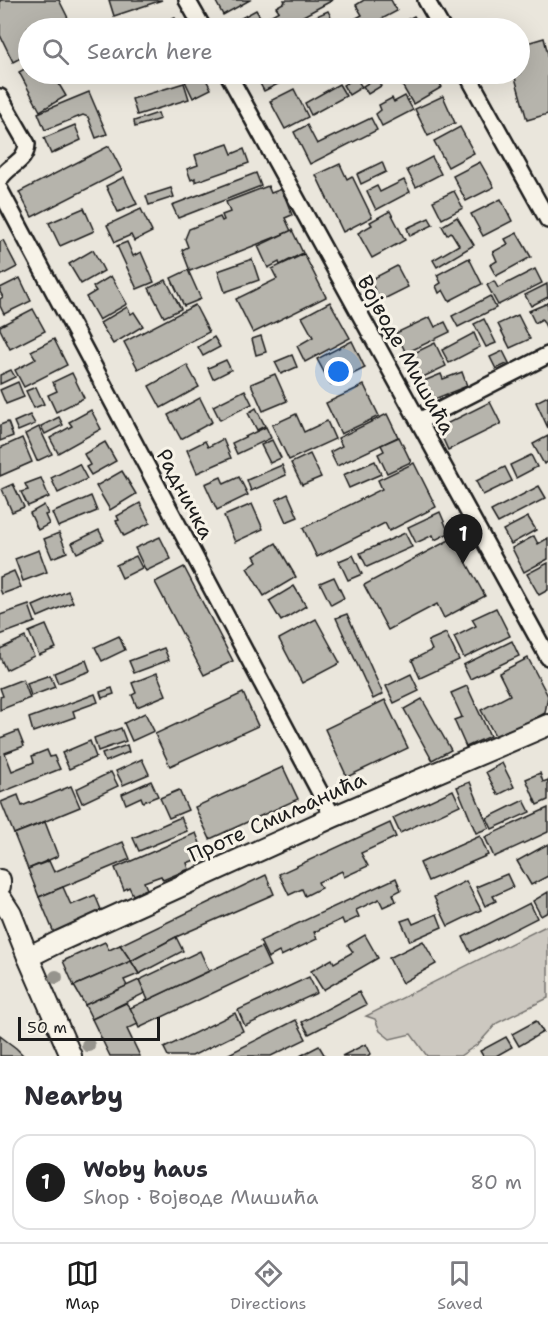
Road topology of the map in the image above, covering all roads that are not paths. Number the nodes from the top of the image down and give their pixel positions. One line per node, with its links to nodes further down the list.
1 (188, 0): 3 (street)
2 (426, 0): 4 (street)
3 (198, 18)
4 (436, 18)
5 (233, 84): 12 (street, Војводе Мишића)
6 (473, 84): 10 (street)
7 (0, 96): 8 (street)
8 (0, 179)
9 (0, 190): 15 (street, Радничка)
10 (548, 220)
11 (548, 355): 12 (street)
12 (418, 421): 13 (street, Војводе Мишића)
13 (548, 657)
14 (548, 725): 15 (street, Проте Смиљанића)
15 (333, 817): 19 (street, Проте Смиљанића)
16 (0, 880): 17 (street)
17 (0, 886)
18 (0, 899): 19 (street)
19 (28, 957): 20 (street)
20 (71, 1056)

